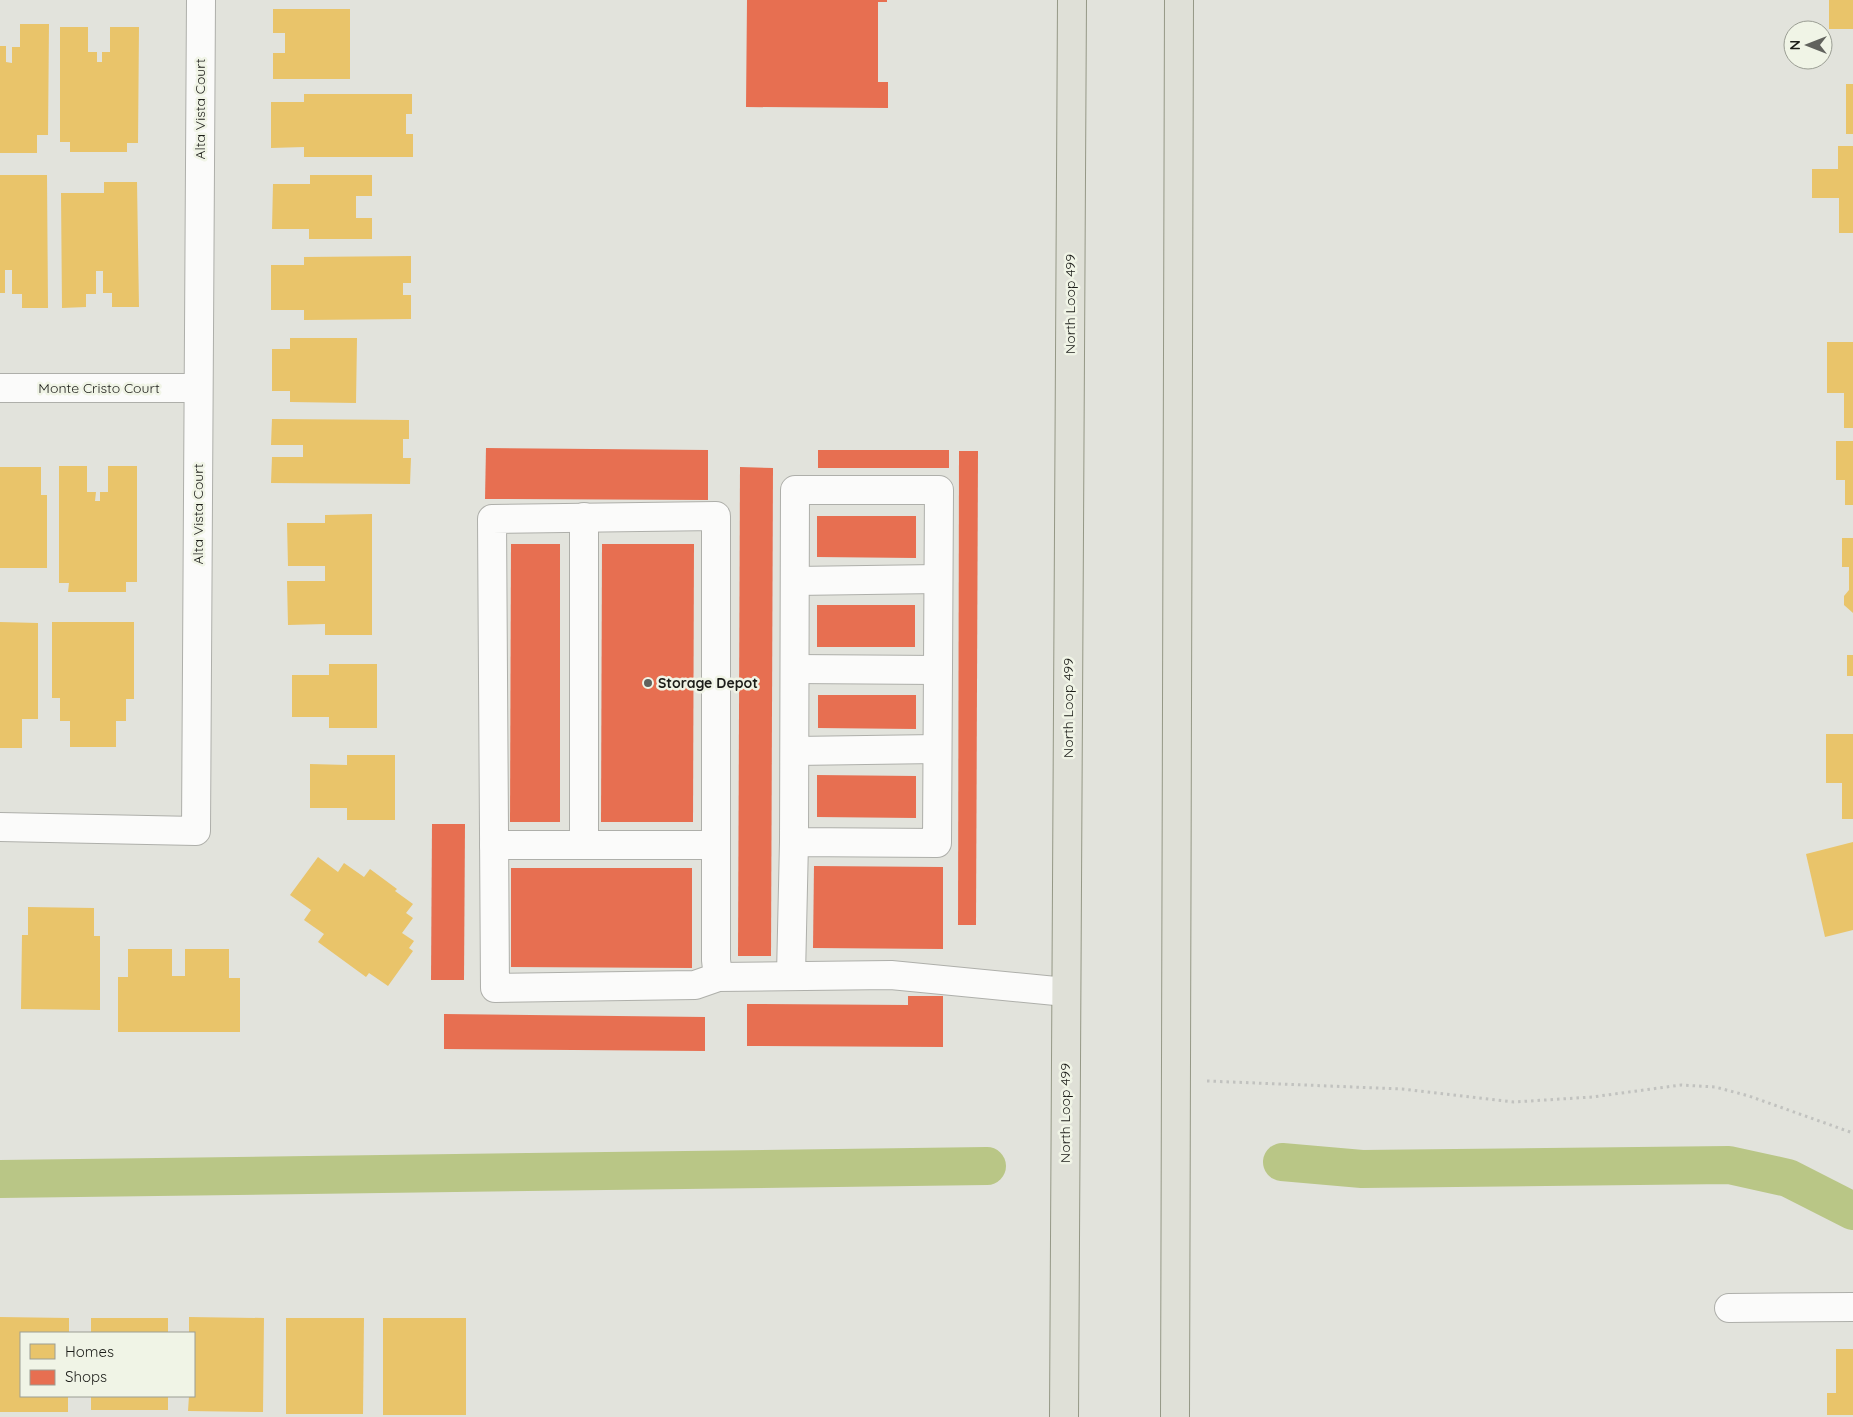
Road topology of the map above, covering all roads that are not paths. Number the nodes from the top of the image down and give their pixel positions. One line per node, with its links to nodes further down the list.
1 (201, 0): 5 (street, Alta Vista Court)
2 (1072, 0): 20 (main road, North Loop 499)
3 (1179, 0): 24 (main road)
4 (0, 388): 5 (street, Monte Cristo Court)
5 (198, 388): 13 (street, Alta Vista Court)
6 (584, 517): 15 (street); 16 (street); 17 (street)
7 (938, 579): 8 (street); 8 (street); 10 (street)
8 (795, 581): 9 (street)
9 (795, 669): 10 (street); 12 (street)
10 (938, 670): 11 (street)
11 (938, 749): 12 (street); 14 (street)
12 (795, 751): 14 (street)
13 (0, 827)
14 (794, 842): 18 (street)
15 (494, 845): 16 (street); 19 (street)
16 (584, 845): 17 (street)
17 (716, 845): 19 (street)
18 (791, 975): 19 (street); 20 (street)
19 (718, 977)
20 (1066, 992): 23 (main road, North Loop 499)
21 (1853, 1307): 22 (street)
22 (1729, 1308)
23 (1064, 1417)
24 (1175, 1417)

